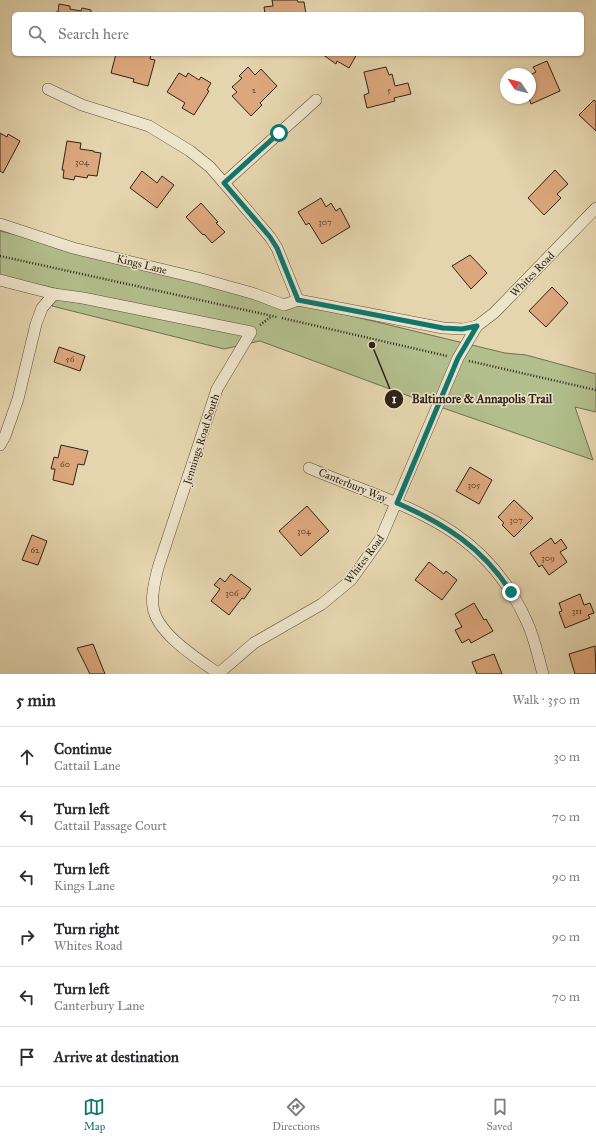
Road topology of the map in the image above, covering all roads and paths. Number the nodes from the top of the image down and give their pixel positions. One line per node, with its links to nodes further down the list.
1 (48, 89): 3 (street)
2 (316, 100): 3 (street)
3 (224, 183): 9 (street)
4 (596, 208): 12 (street, Whites Road)
5 (0, 224): 10 (street, Kings Lane)
6 (0, 256): 11 (path)
7 (0, 280): 8 (street)
8 (54, 294): 13 (street); 16 (street)
9 (298, 300): 10 (street); 12 (street)
10 (284, 305): 11 (path)
11 (272, 316): 13 (path); 14 (path)
12 (477, 326): 14 (street, Whites Road)
13 (251, 332): 19 (street, Jennings Road South)
14 (458, 358): 15 (path); 18 (street, Whites Road)
15 (596, 390)
16 (0, 445)
17 (309, 468): 18 (street, Canterbury Way)
18 (397, 503): 19 (street, Whites Road); 20 (street, Canterbury Way)
19 (218, 674)
20 (543, 674)

